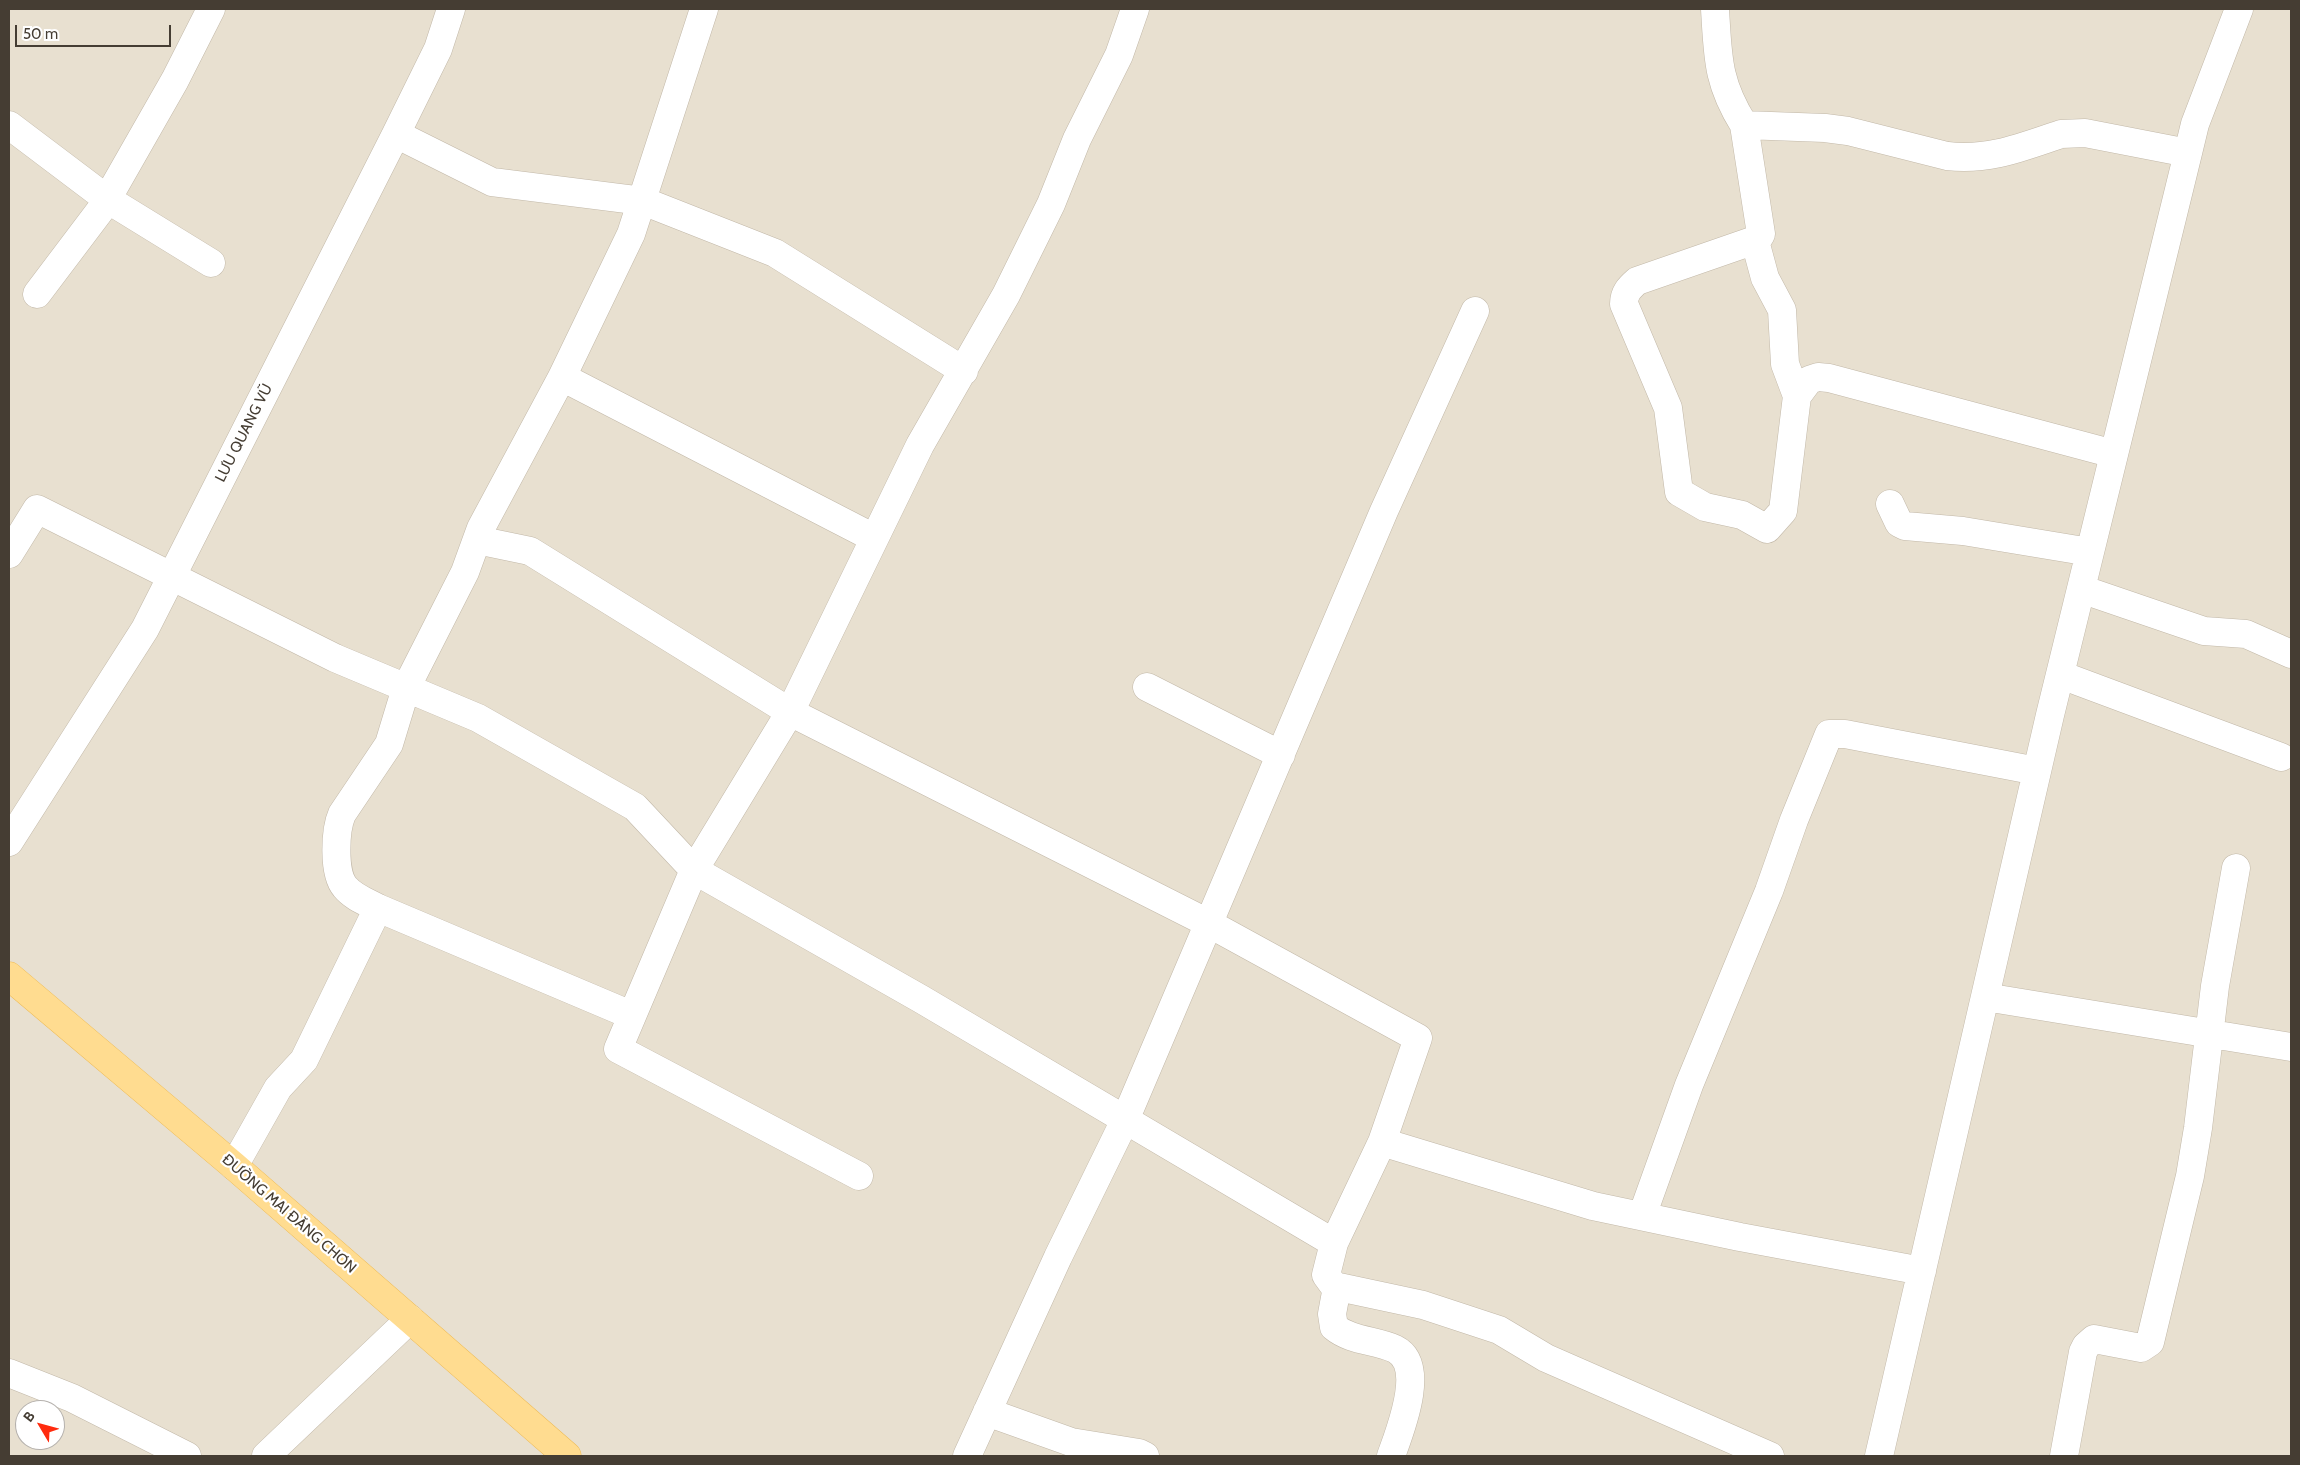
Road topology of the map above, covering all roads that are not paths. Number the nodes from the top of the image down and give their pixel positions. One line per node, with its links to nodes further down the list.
1 (211, 9): 11 (street)
2 (451, 9): 9 (street, LƯU QUANG VŨ)
3 (704, 9): 12 (street)
4 (1135, 9): 17 (street)
5 (1714, 9): 8 (street)
6 (2240, 9): 10 (street)
7 (9, 125): 11 (street)
8 (1744, 125): 10 (street); 13 (street)
9 (396, 134): 12 (street); 26 (street, LƯU QUANG VŨ)
10 (2188, 153): 20 (street)
11 (107, 199): 14 (street); 15 (street)
12 (643, 201): 17 (street); 18 (street)
13 (1755, 241): 19 (street); 19 (street)
14 (211, 263)
15 (37, 294)
16 (1475, 312): 33 (street)
17 (964, 371): 22 (street)
18 (562, 377): 22 (street); 23 (street)
19 (1797, 396): 20 (street)
20 (2114, 454): 24 (street)
21 (1890, 504): 24 (street)
22 (874, 538): 32 (street)
23 (477, 540): 31 (street); 32 (street)
24 (2090, 552): 27 (street)
25 (9, 554): 26 (street)
26 (172, 575): 31 (street); 36 (street, LƯU QUANG VŨ)
27 (2081, 589): 28 (street); 29 (street)
28 (2291, 654)
29 (2061, 675): 34 (street); 35 (street)
30 (1147, 687): 33 (street)
31 (406, 688): 38 (street); 39 (street)
32 (790, 712): 38 (street); 40 (street)
33 (1281, 755): 40 (street)
34 (2282, 757)
35 (2037, 771): 42 (street); 50 (street)
36 (9, 842)
37 (2236, 868): 44 (street)
38 (694, 870): 43 (street); 46 (street)
39 (378, 908): 43 (street); 48 (street)
40 (1208, 923): 46 (street); 47 (street)
41 (9, 976): 48 (main road, ĐƯỜNG MAI ĐĂNG CHƠN)
42 (1985, 998): 44 (street); 52 (street)
43 (631, 1016): 49 (street)
44 (2210, 1034): 45 (street); 65 (street)
45 (2291, 1047)
46 (1125, 1120): 51 (street); 56 (street)
47 (1382, 1142): 50 (street); 51 (street)
48 (234, 1166): 54 (main road, ĐƯỜNG MAI ĐĂNG CHƠN)
49 (859, 1176)
50 (1642, 1216): 52 (street)
51 (1334, 1243): 53 (street)
52 (1922, 1270): 64 (street)
53 (1337, 1287): 62 (street); 63 (street)
54 (410, 1319): 58 (street); 59 (main road, ĐƯỜNG MAI ĐĂNG CHƠN)
55 (9, 1373): 57 (street)
56 (987, 1412): 60 (street); 61 (street)
57 (186, 1456)
58 (266, 1456)
59 (566, 1456)
60 (967, 1456)
61 (1145, 1456)
62 (1391, 1456)
63 (1770, 1456)
64 (1879, 1456)
65 (2064, 1456)

